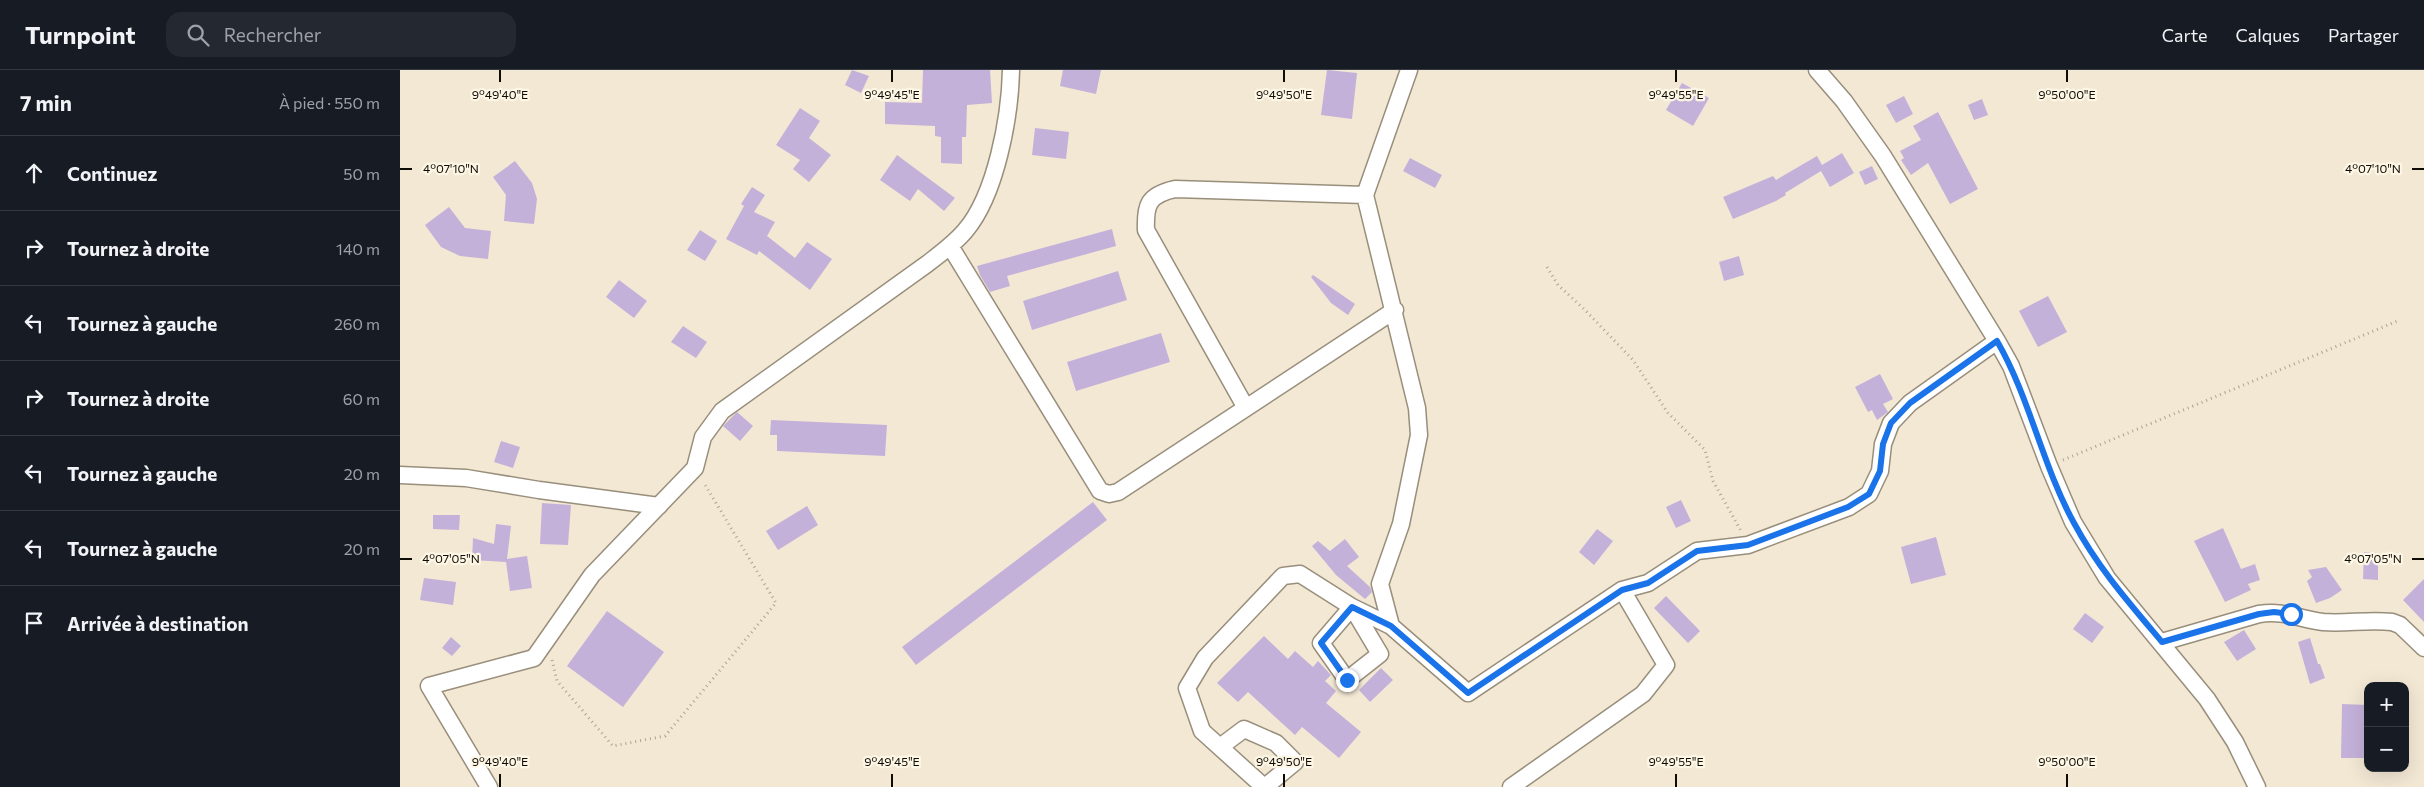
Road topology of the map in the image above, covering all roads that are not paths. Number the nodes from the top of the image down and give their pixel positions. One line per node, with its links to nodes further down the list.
1 (1011, 70): 5 (street)
2 (1409, 70): 4 (street)
3 (1816, 70): 7 (street)
4 (1365, 195): 6 (street); 8 (street)
5 (950, 246): 8 (street); 10 (street)
6 (1395, 310): 8 (street); 12 (street)
7 (1997, 341): 11 (street); 13 (street)
8 (1246, 408)
9 (400, 475): 10 (street)
10 (659, 506): 16 (street)
11 (1622, 590): 12 (street); 18 (street)
12 (1391, 626): 15 (street)
13 (2162, 642): 14 (street); 19 (street)
14 (2424, 648)
15 (1220, 747): 17 (street); 17 (street)
16 (489, 787)
17 (1264, 787)
18 (1511, 787)
19 (2257, 787)

